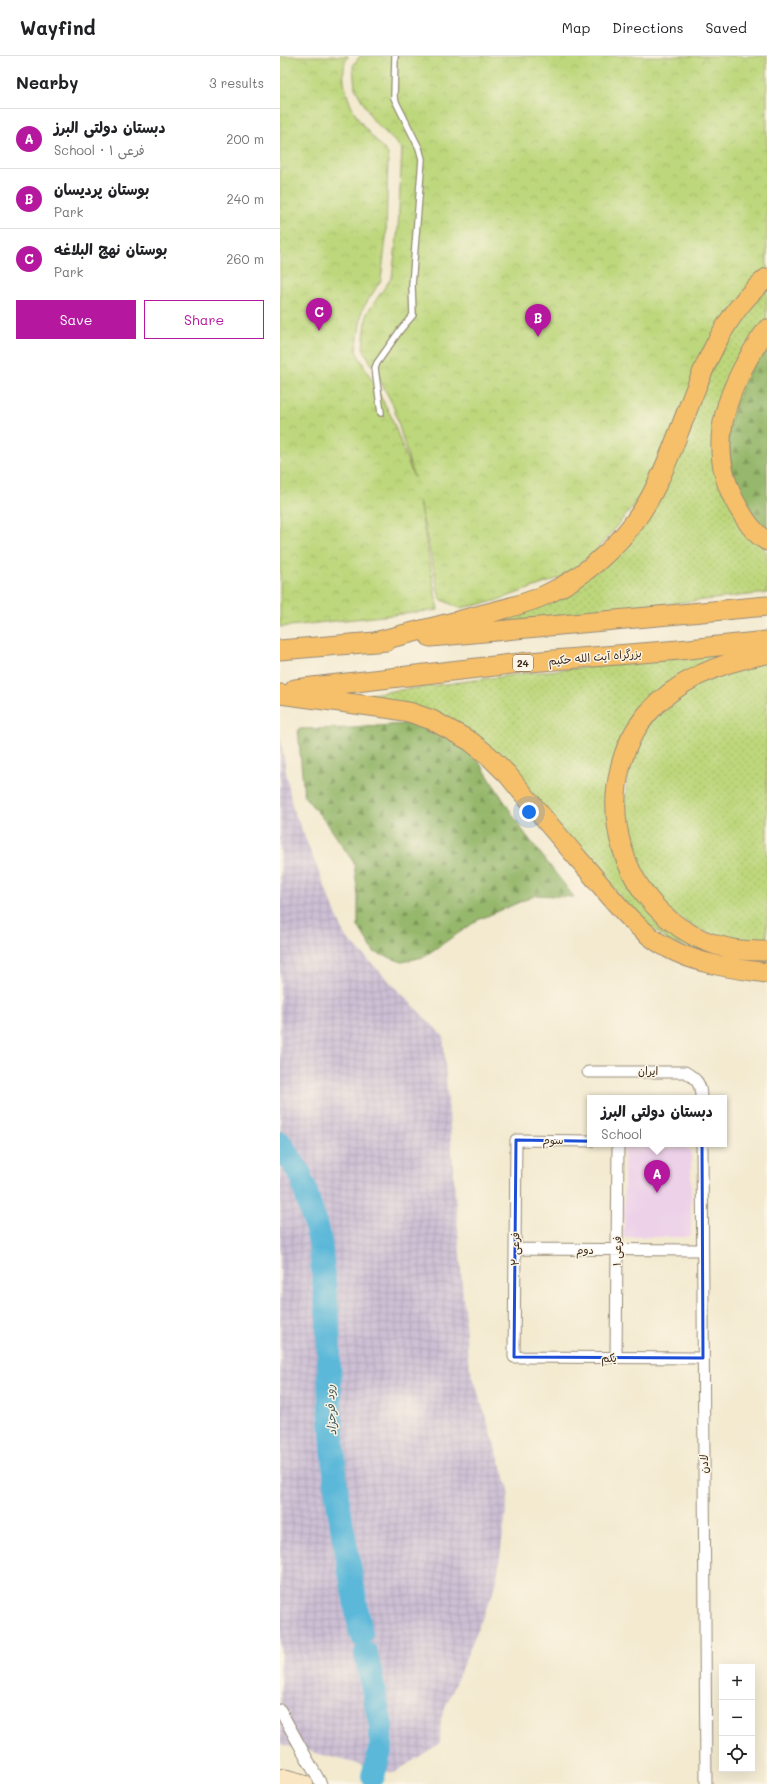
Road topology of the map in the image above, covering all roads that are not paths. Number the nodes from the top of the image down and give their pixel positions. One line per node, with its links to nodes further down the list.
1 (395, 56): 4 (lane)
2 (767, 278): 8 (highway)
3 (767, 329): 5 (highway)
4 (380, 413)
5 (767, 541)
6 (767, 606): 8 (highway)
7 (767, 640): 11 (highway, بزرگراه آیت الله حکیم / 24)
8 (375, 642): 9 (highway)
9 (280, 650)
10 (767, 654): 12 (highway)
11 (280, 692): 13 (highway)
12 (767, 951)
13 (767, 973)
14 (588, 1072): 15 (street, ایران)
15 (701, 1093)
16 (516, 1140): 17 (street, سوم); 20 (street, فرعی ۲)
17 (587, 1141)
18 (618, 1147): 21 (street, فرعی ۱)
19 (702, 1147): 22 (street, لادن)
20 (515, 1249): 21 (street, دوم); 23 (street, فرعی ۲)
21 (617, 1250): 22 (street, دوم); 24 (street, فرعی ۱)
22 (702, 1250): 25 (street, لادن)
23 (514, 1357): 24 (street, یکم)
24 (616, 1358): 25 (street, یکم)
25 (703, 1358): 30 (street, لادن)
26 (280, 1710): 29 (street)
27 (280, 1777): 28 (main road)
28 (305, 1784)
29 (321, 1784)
30 (706, 1784)

